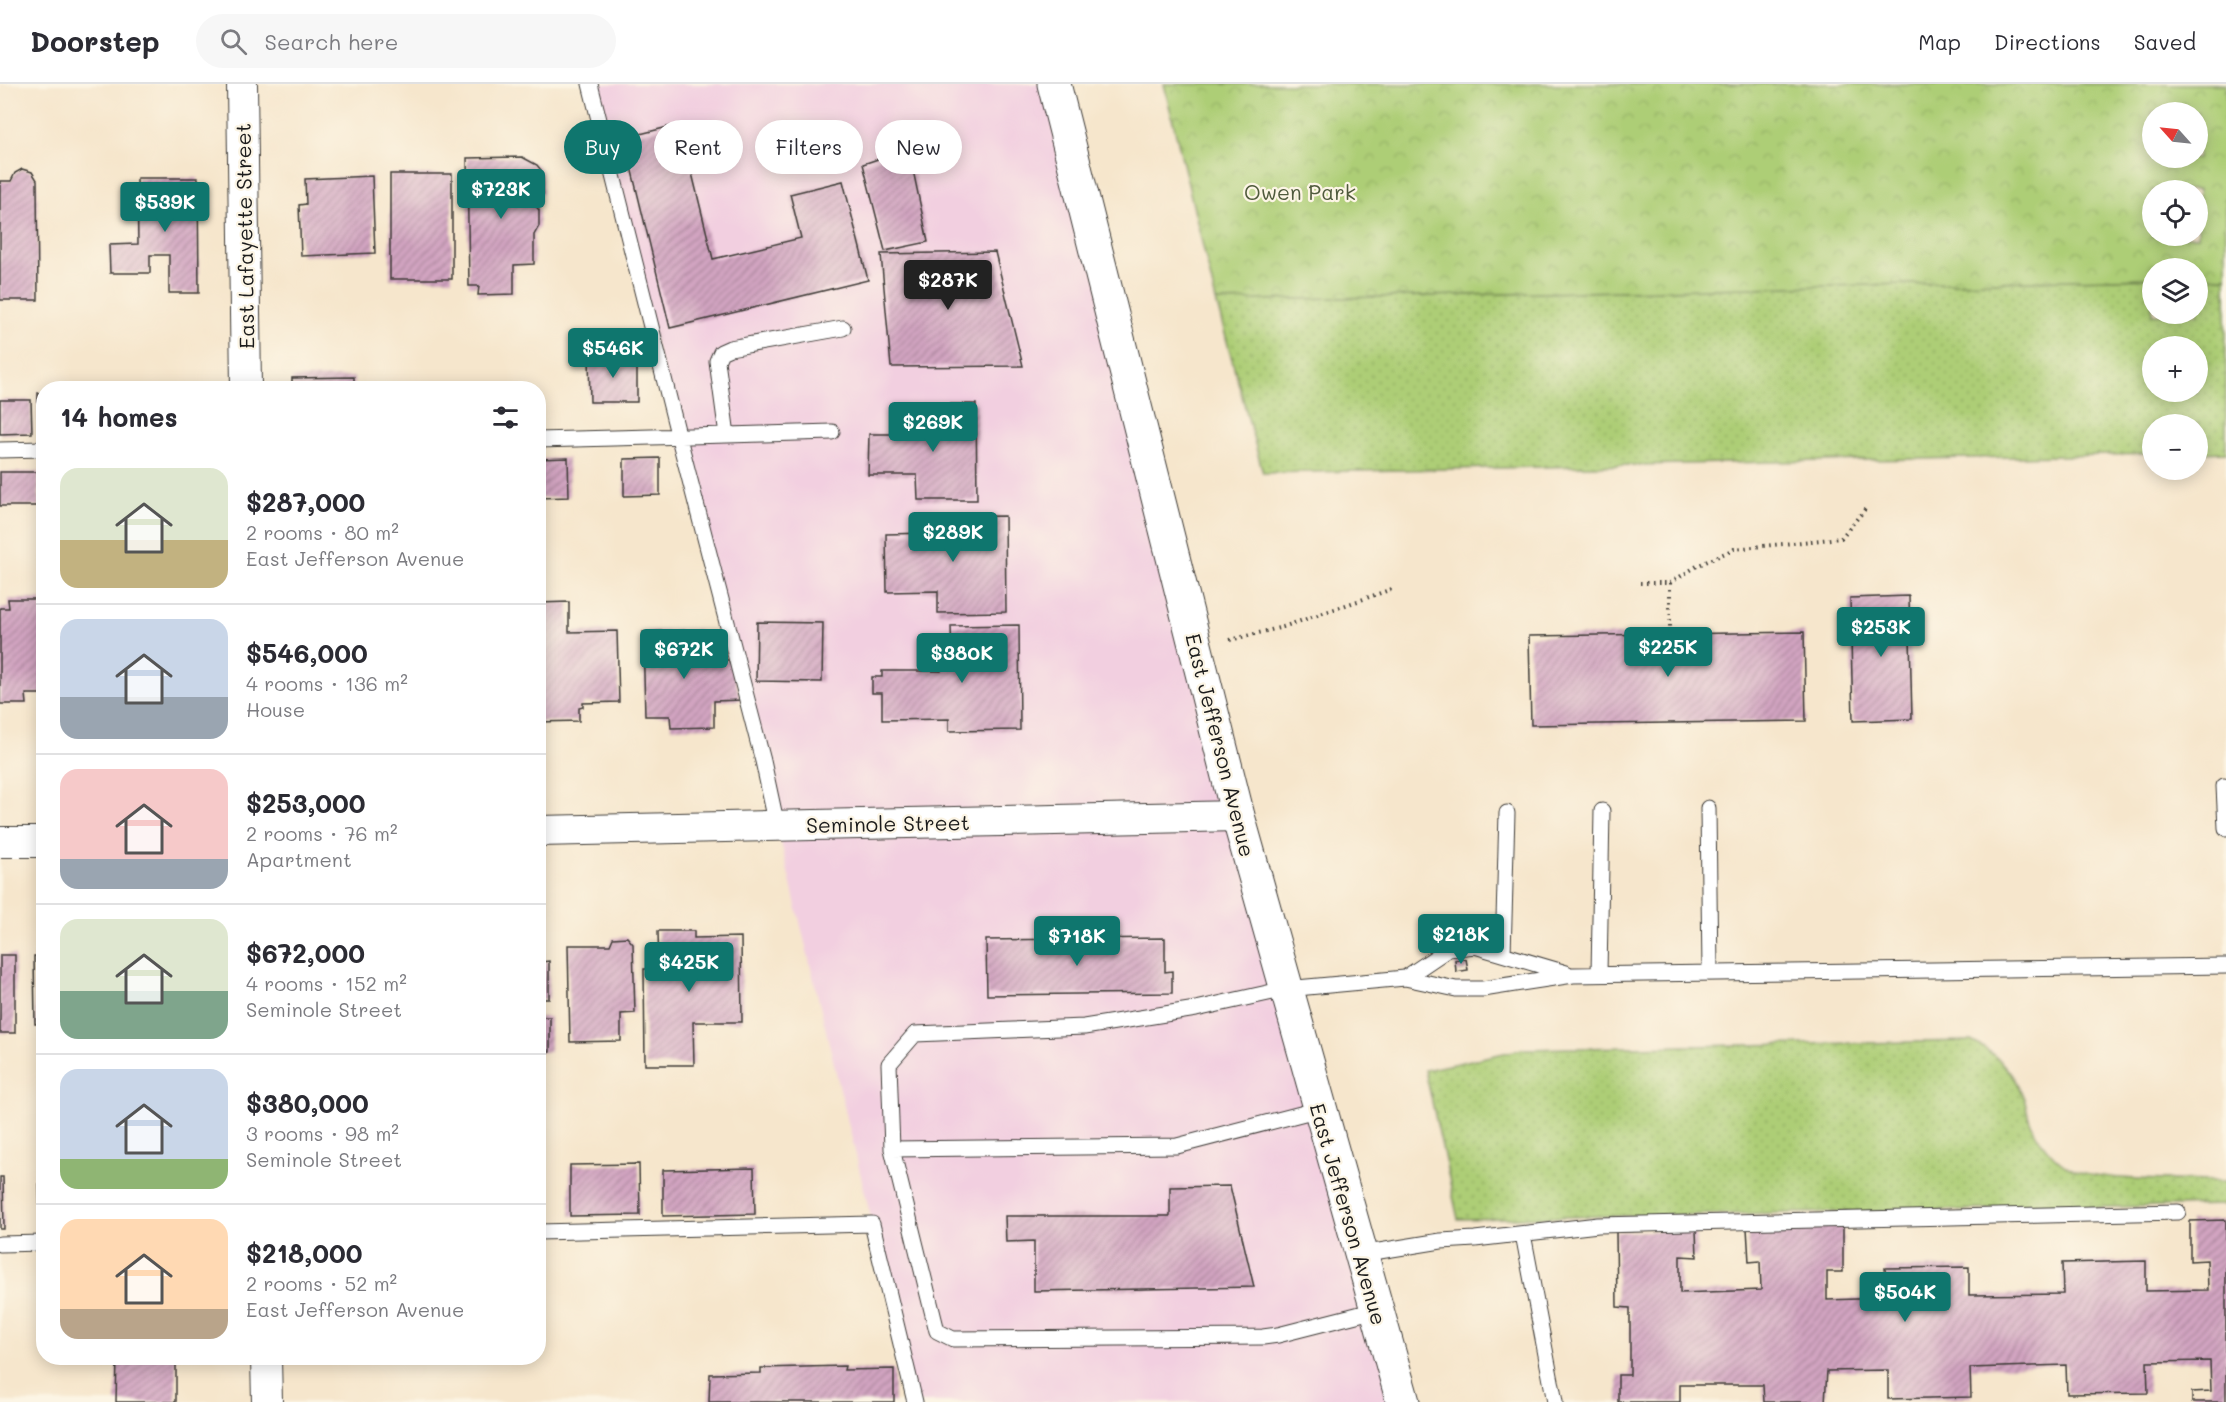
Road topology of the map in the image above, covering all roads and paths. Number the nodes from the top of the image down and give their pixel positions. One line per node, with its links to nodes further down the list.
1 (242, 84): 5 (street, East Lafayette Street)
2 (590, 84): 8 (lane)
3 (1054, 84): 17 (main road, East Jefferson Avenue)
4 (843, 328): 7 (lane)
5 (246, 381)
6 (832, 432): 7 (lane)
7 (728, 435): 8 (lane)
8 (679, 438): 9 (lane); 23 (lane)
9 (546, 440)
10 (36, 449): 11 (lane)
11 (0, 450)
12 (1866, 508): 14 (path)
13 (1640, 583): 14 (path)
14 (1670, 583): 16 (path)
15 (1392, 589): 17 (path)
16 (1670, 634)
17 (1196, 648): 22 (main road, East Jefferson Avenue)
18 (2224, 786): 24 (lane)
19 (1708, 808): 30 (lane)
20 (1602, 811): 31 (lane)
21 (1507, 813): 28 (lane)
22 (1238, 816): 23 (street, Seminole Street); 34 (main road, East Jefferson Avenue)
23 (777, 826): 25 (street, Seminole Street)
24 (2226, 828)
25 (546, 831)
26 (0, 842): 27 (street)
27 (36, 842)
28 (1503, 954): 32 (lane); 33 (lane)
29 (2226, 966): 30 (lane)
30 (1710, 972): 31 (lane)
31 (1599, 974): 32 (lane)
32 (1573, 975): 33 (lane)
33 (1405, 978): 34 (lane)
34 (1286, 989): 35 (main road, East Jefferson Avenue); 36 (lane)
35 (1320, 1109): 36 (lane); 42 (main road, East Jefferson Avenue)
36 (892, 1149): 43 (lane)
37 (2178, 1212): 39 (lane)
38 (546, 1232): 46 (lane)
39 (1523, 1234): 42 (lane); 48 (lane)
40 (36, 1243): 41 (lane)
41 (0, 1244)
42 (1360, 1254): 43 (main road, East Jefferson Avenue)
43 (1376, 1310): 47 (main road, East Jefferson Avenue)
44 (266, 1365): 45 (street)
45 (267, 1402)
46 (915, 1402)
47 (1403, 1402)
48 (1555, 1402)

